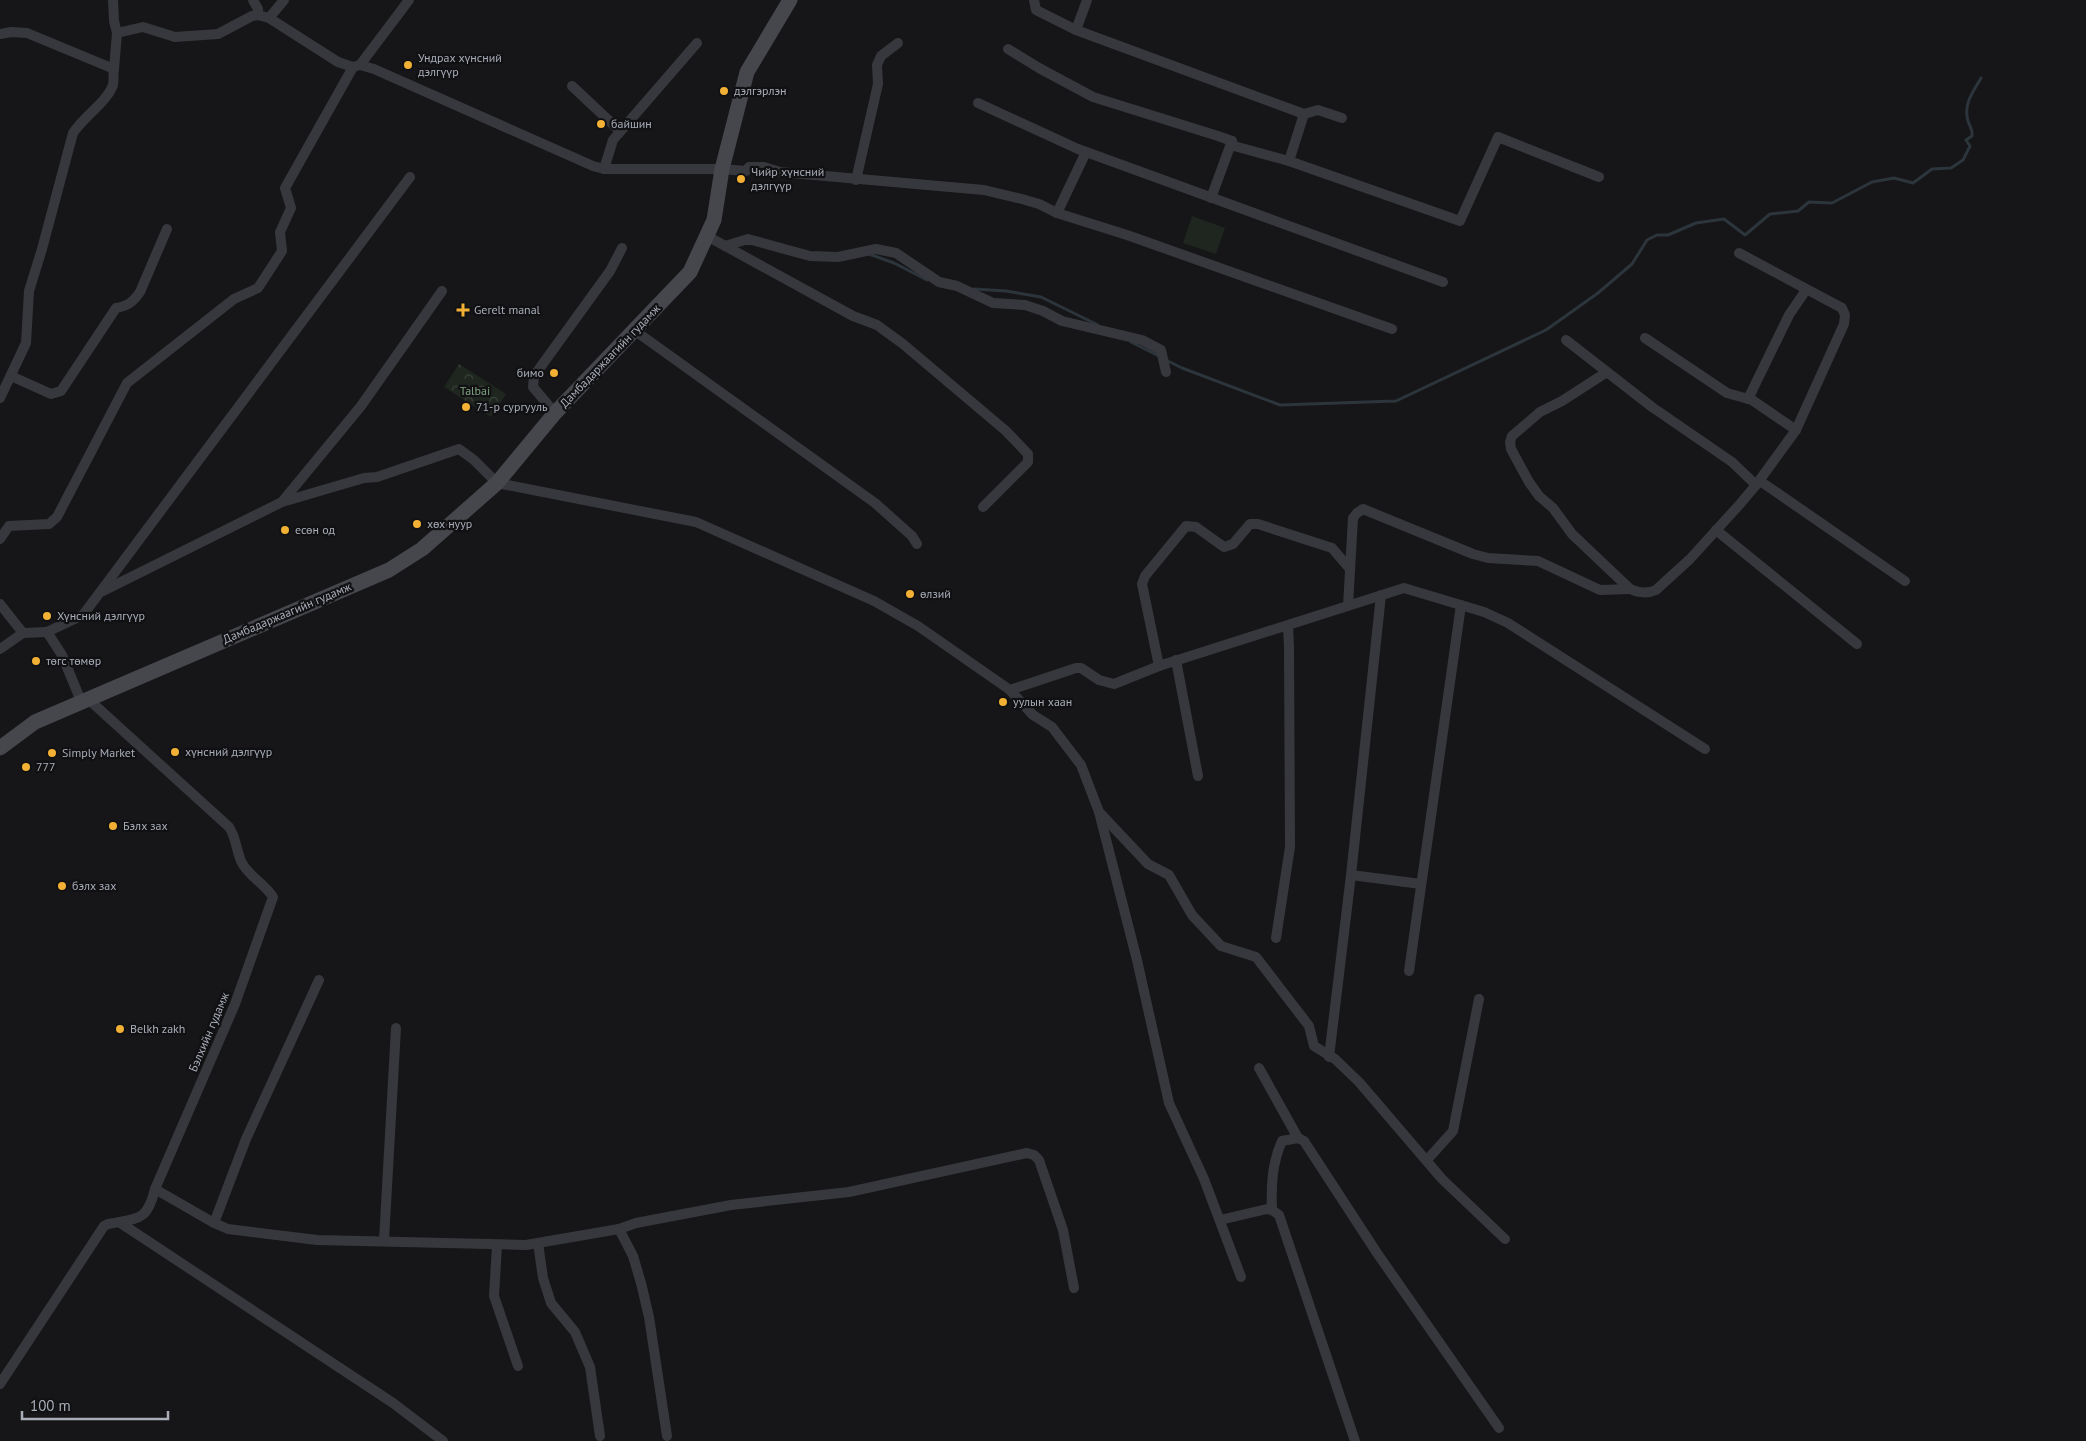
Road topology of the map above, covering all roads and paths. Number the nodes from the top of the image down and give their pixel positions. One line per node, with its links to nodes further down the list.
1 (113, 0): 11 (street)
2 (253, 0): 8 (street)
3 (284, 0): 9 (street)
4 (408, 0): 16 (street)
5 (790, 0): 27 (main road, Дамбадаржаагийн гудамж)
6 (1034, 0): 10 (street)
7 (1087, 0): 10 (street)
8 (258, 15): 9 (street); 11 (street)
9 (269, 18): 16 (street)
10 (1076, 30): 20 (street)
11 (117, 33): 17 (street)
12 (0, 34): 17 (street)
13 (697, 43): 22 (street)
14 (898, 43): 30 (street)
15 (1008, 48): 23 (street)
16 (357, 66): 26 (street); 57 (street)
17 (114, 69): 47 (street)
18 (572, 86): 22 (street)
19 (978, 103): 24 (street)
20 (1304, 114): 21 (street); 25 (street)
21 (1342, 118)
22 (620, 131): 26 (street)
23 (1232, 141): 25 (street); 31 (street)
24 (1086, 152): 31 (street); 32 (street)
25 (1289, 161): 29 (street)
26 (604, 168): 27 (street)
27 (722, 168): 30 (street); 34 (main road, Дамбадаржаагийн гудамж)
28 (410, 177): 62 (street)
29 (1599, 177)
30 (856, 180): 32 (street)
31 (1211, 198): 38 (street)
32 (1057, 213): 41 (street)
33 (167, 229): 47 (street)
34 (707, 236): 35 (street); 42 (main road, Дамбадаржаагийн гудамж)
35 (725, 246): 45 (street); 55 (street)
36 (622, 248): 50 (street)
37 (1740, 254): 39 (street)
38 (1443, 282)
39 (1806, 290): 49 (street); 51 (street)
40 (442, 291): 54 (street)
41 (1392, 329)
42 (634, 330): 50 (main road, Дамбадаржаагийн гудамж); 58 (street)
43 (1646, 338): 49 (street)
44 (1566, 340): 46 (street)
45 (1165, 367)
46 (1607, 372): 53 (street); 61 (street)
47 (11, 376): 48 (street)
48 (0, 398)
49 (1748, 399): 51 (street)
50 (555, 413): 52 (main road, Дамбадаржаагийн гудамж)
51 (1796, 430): 53 (street)
52 (497, 482): 54 (street); 74 (street); 75 (main road, Дамбадаржаагийн гудамж)
53 (1758, 483): 56 (street); 60 (street)
54 (282, 502): 62 (street)
55 (983, 506)
56 (1716, 530): 61 (street); 70 (street)
57 (0, 539)
58 (917, 544)
59 (1350, 569): 61 (street); 66 (street); 73 (street)
60 (1905, 581)
61 (1630, 589)
62 (100, 593): 68 (street)
63 (1381, 595): 65 (street); 66 (street); 80 (street)
64 (0, 604): 69 (street)
65 (1461, 604): 77 (street); 81 (street)
66 (1348, 606): 67 (street)
67 (1288, 626): 72 (street); 82 (street)
68 (47, 632): 69 (street); 75 (street)
69 (23, 633): 71 (street)
70 (1857, 644)
71 (0, 649)
72 (1176, 660): 73 (street); 78 (street)
73 (1159, 666): 74 (street)
74 (1010, 690): 79 (street)
75 (84, 700): 76 (main road, Дамбадаржаагийн гудамж); 91 (street, Бэлхийн гудамж)
76 (0, 748)
77 (1705, 749)
78 (1198, 776)
79 (1099, 812): 87 (street); 93 (street)
80 (1351, 875): 81 (street); 87 (street)
81 (1421, 884): 83 (street)
82 (1276, 938)
83 (1409, 971)
84 (319, 980): 95 (street)
85 (1479, 999): 90 (street)
86 (396, 1028): 98 (street)
87 (1329, 1057): 90 (street)
88 (1260, 1068): 89 (street)
89 (1298, 1138): 92 (street); 105 (street)
90 (1427, 1160): 97 (street)
91 (155, 1189): 94 (street, Бэлхийн гудамж); 95 (street)
92 (1272, 1210): 93 (street); 109 (street)
93 (1220, 1220): 101 (street)
94 (120, 1222): 104 (street, Бэлхийн гудамж); 108 (street)
95 (214, 1223): 98 (street)
96 (618, 1229): 99 (street); 102 (street); 107 (street)
97 (1505, 1239)
98 (384, 1240): 100 (street)
99 (538, 1243): 100 (street); 106 (street)
100 (497, 1246): 103 (street)
101 (1241, 1277)
102 (1074, 1288)
103 (518, 1366)
104 (0, 1384)
105 (1499, 1428)
106 (600, 1436)
107 (666, 1436)
108 (443, 1441)
109 (1355, 1441)

